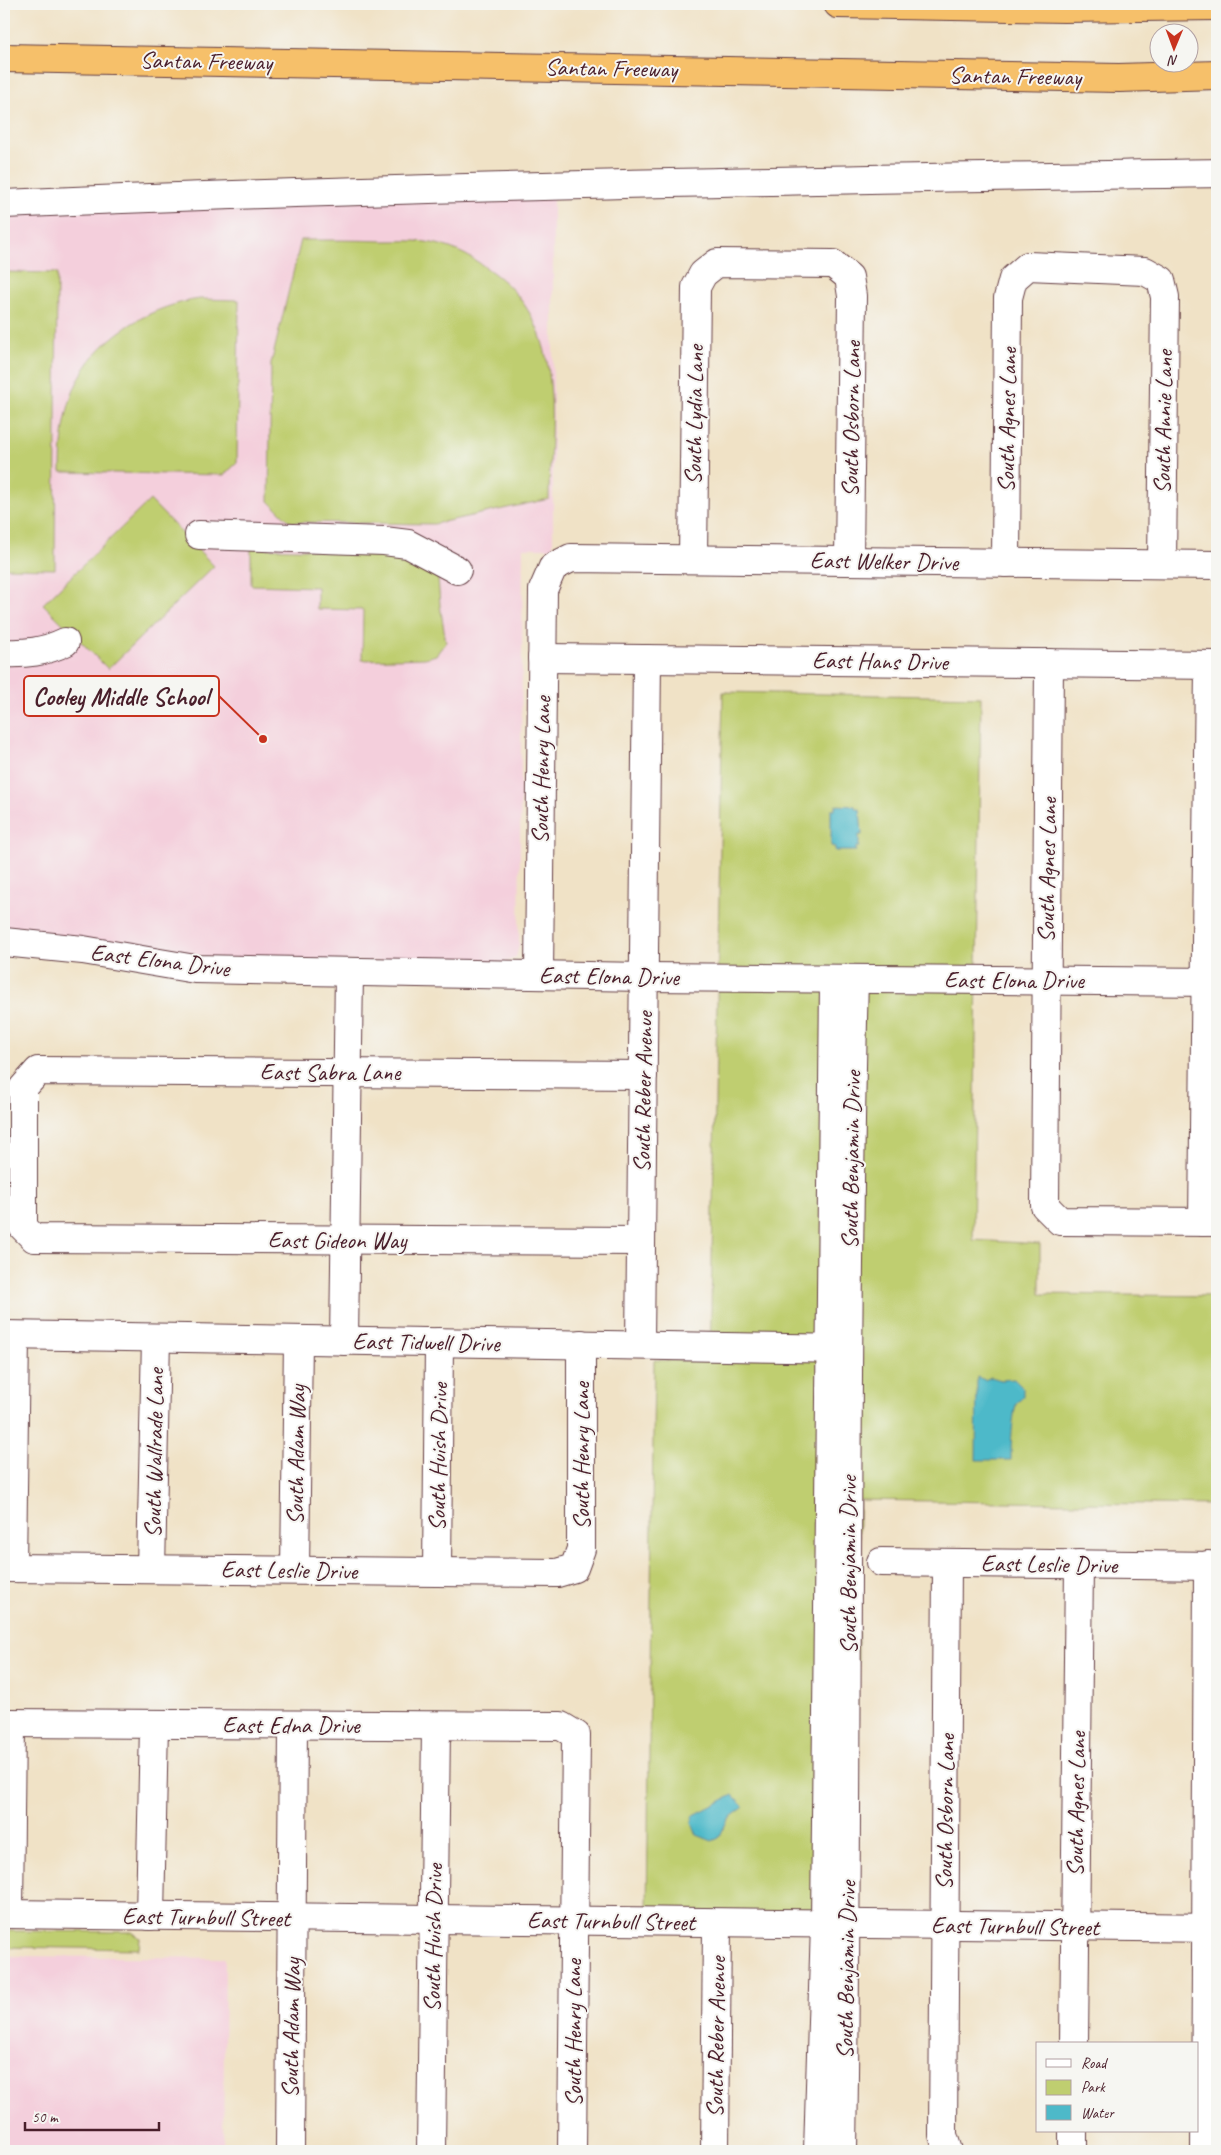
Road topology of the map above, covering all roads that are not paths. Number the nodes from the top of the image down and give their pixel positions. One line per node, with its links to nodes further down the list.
1 (838, 4): 2 (highway)
2 (1217, 6)
3 (4, 58): 4 (highway, Santan Freeway)
4 (1217, 75)
5 (1217, 173): 6 (street)
6 (4, 204)
7 (703, 274): 10 (street, South Lydia Lane); 11 (street, South Osborn Lane)
8 (1013, 279): 12 (street, South Agnes Lane); 13 (street, South Annie Lane)
9 (199, 535): 16 (street)
10 (693, 559): 11 (street, East Welker Drive); 15 (street, East Welker Drive)
11 (850, 561): 12 (street, East Welker Drive)
12 (1006, 563): 13 (street, East Welker Drive)
13 (1162, 564): 14 (street, East Welker Drive)
14 (1217, 565)
15 (553, 567): 19 (street, South Henry Lane)
16 (457, 570)
17 (65, 642): 18 (street)
18 (4, 653)
19 (542, 658): 20 (street, East Hans Drive); 25 (street, South Henry Lane)
20 (646, 659): 21 (street, East Hans Drive); 26 (street, South Reber Avenue)
21 (1049, 663): 22 (street, East Hans Drive); 28 (street, South Agnes Lane)
22 (1213, 665): 29 (street)
23 (4, 942): 24 (street, East Elona Drive)
24 (349, 972): 25 (street, East Elona Drive); 30 (street)
25 (538, 975): 26 (street, East Elona Drive)
26 (645, 977): 27 (street, East Elona Drive); 31 (street, South Reber Avenue)
27 (844, 979): 28 (street, East Elona Drive); 43 (street, South Benjamin Drive)
28 (1046, 980): 29 (street, East Elona Drive); 32 (street, South Agnes Lane)
29 (1212, 982): 32 (street)
30 (348, 1072): 31 (street, East Sabra Lane); 33 (street, East Sabra Lane); 34 (street)
31 (643, 1075): 35 (street, South Reber Avenue)
32 (1210, 1222)
33 (34, 1238): 34 (street, East Gideon Way)
34 (345, 1240): 35 (street, East Gideon Way); 39 (street)
35 (641, 1241): 42 (street, South Reber Avenue)
36 (9, 1336): 37 (street, East Tidwell Drive); 48 (street)
37 (156, 1338): 38 (street, East Tidwell Drive); 50 (street, South Wallrade Lane)
38 (298, 1340): 39 (street, East Tidwell Drive); 51 (street, South Adam Way)
39 (344, 1341): 40 (street, East Tidwell Drive)
40 (439, 1342): 41 (street, East Tidwell Drive); 52 (street, South Huish Drive)
41 (581, 1344): 42 (street, East Tidwell Drive); 49 (street, South Henry Lane)
42 (640, 1345): 43 (street, East Tidwell Drive)
43 (839, 1349): 64 (street, South Benjamin Drive)
44 (881, 1562): 45 (street, East Leslie Drive)
45 (947, 1563): 46 (street, East Leslie Drive); 65 (street, South Osborn Lane)
46 (1079, 1564): 47 (street, East Leslie Drive); 66 (street, South Agnes Lane)
47 (1213, 1566): 67 (street)
48 (8, 1568): 50 (street, East Leslie Drive)
49 (574, 1568): 52 (street, East Leslie Drive)
50 (152, 1569): 51 (street, East Leslie Drive)
51 (295, 1570): 52 (street, East Leslie Drive)
52 (437, 1572)
53 (8, 1723): 54 (street, East Edna Drive); 58 (street)
54 (154, 1724): 55 (street, East Edna Drive); 59 (street)
55 (293, 1726): 56 (street, East Edna Drive); 60 (street, South Adam Way)
56 (436, 1726): 57 (street, East Edna Drive); 61 (street, South Huish Drive)
57 (576, 1735): 62 (street, South Henry Lane)
58 (6, 1914): 59 (street, East Turnbull Street)
59 (150, 1916): 60 (street, East Turnbull Street)
60 (292, 1918): 61 (street, East Turnbull Street); 70 (street, South Adam Way)
61 (434, 1919): 62 (street, East Turnbull Street); 71 (street, South Huish Drive)
62 (573, 1921): 63 (street, East Turnbull Street); 72 (street, South Henry Lane)
63 (718, 1923): 64 (street, East Turnbull Street); 73 (street, South Reber Avenue)
64 (836, 1923): 65 (street, East Turnbull Street); 74 (street, South Benjamin Drive); 75 (street, South Benjamin Drive)
65 (943, 1925): 66 (street, East Turnbull Street); 76 (street, South Osborn Lane)
66 (1075, 1926): 67 (street, East Turnbull Street); 68 (street, South Agnes Lane)
67 (1212, 1928): 78 (street)
68 (1074, 2042)
69 (1073, 2132): 77 (street)
70 (290, 2151)
71 (431, 2151)
72 (572, 2151)
73 (715, 2151)
74 (818, 2151)
75 (843, 2151)
76 (948, 2151)
77 (1073, 2151)
78 (1204, 2151)

